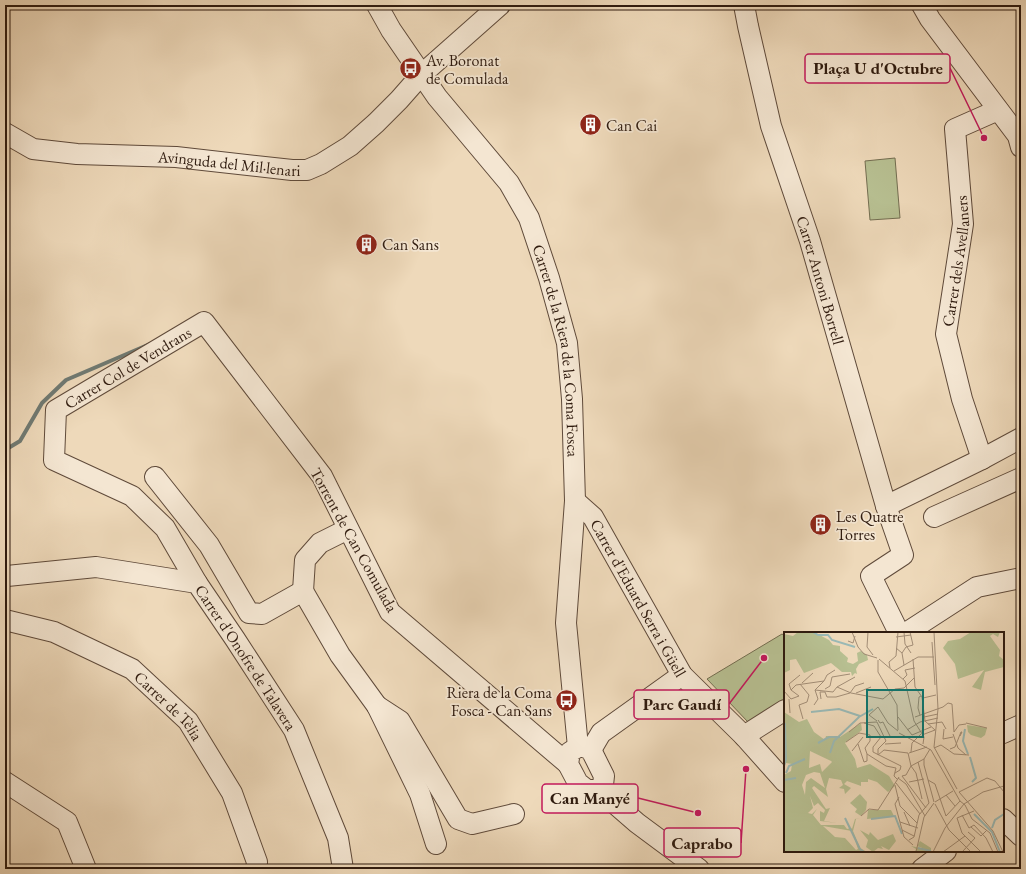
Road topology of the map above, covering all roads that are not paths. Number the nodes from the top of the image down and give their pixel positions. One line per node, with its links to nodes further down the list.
1 (377, 5): 5 (street, Carrer de la Riera de la Coma Fosca)
2 (500, 5): 5 (street, Avinguda del Mil·lenari)
3 (744, 5): 15 (street, Carrer Antoni Borrell)
4 (922, 5): 6 (street)
5 (421, 74): 7 (street, Avinguda del Mil·lenari); 14 (street, Carrer de la Riera de la Coma Fosca)
6 (998, 110): 8 (street); 11 (street, Carrer dels Avellaners)
7 (5, 133)
8 (1021, 146)
9 (204, 322): 17 (street, Torrent de Can Comulada); 20 (street, Carrer Col de Vendrans)
10 (1021, 438): 11 (street)
11 (982, 459): 15 (street)
12 (155, 477): 21 (street)
13 (1021, 478): 16 (street)
14 (575, 501): 25 (street, Carrer d'Eduard Serra i Güell); 31 (street, Carrer de la Riera de la Coma Fosca)
15 (886, 506): 23 (street, Carrer Antoni Borrell)
16 (934, 517)
17 (348, 529): 21 (street); 32 (street, Torrent de Can Comulada)
18 (5, 577): 20 (street, Carrer d'Onofre de Talavera)
19 (1021, 578): 24 (street)
20 (197, 583): 41 (street, Carrer d'Onofre de Talavera)
21 (303, 591): 26 (street)
22 (5, 620): 40 (street, Carrer de Tèlia)
23 (899, 632)
24 (908, 632)
25 (682, 675): 30 (street, Carrer d'Eduard Serra i Güell); 31 (street)
26 (377, 706): 36 (street); 37 (street)
27 (784, 711): 30 (street)
28 (1021, 725): 29 (street)
29 (1004, 733)
30 (744, 736): 33 (street, Carrer d'Eduard Serra i Güell)
31 (584, 748): 32 (street); 35 (street)
32 (568, 764): 35 (street)
33 (784, 780)
34 (5, 782): 39 (street)
35 (599, 790): 42 (street)
36 (514, 814)
37 (436, 844)
38 (945, 852): 43 (street)
39 (86, 869)
40 (256, 869)
41 (343, 869)
42 (699, 869)
43 (922, 869)

